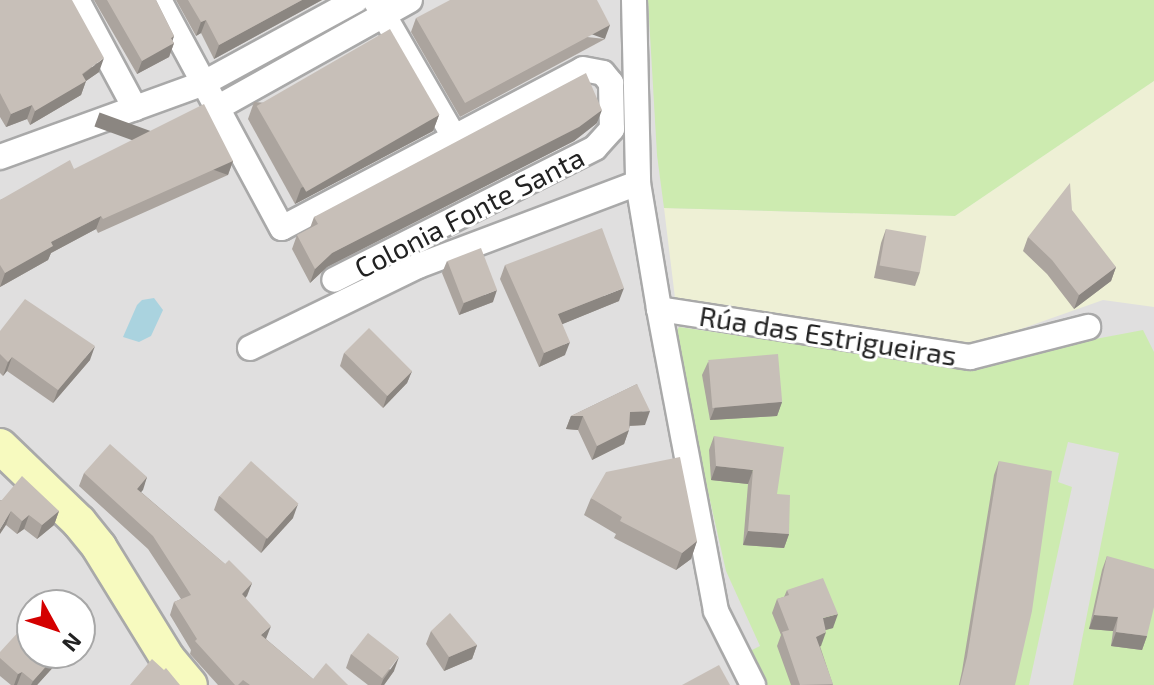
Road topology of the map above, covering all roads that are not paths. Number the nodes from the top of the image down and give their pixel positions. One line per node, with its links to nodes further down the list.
1 (77, 0): 8 (street)
2 (159, 0): 7 (street, Colonia Fonte Santa)
3 (356, 0): 7 (street)
4 (410, 0): 6 (street)
5 (634, 0): 12 (street, Rúa das Estrigueiras)
6 (379, 8): 9 (street); 10 (street)
7 (204, 83): 8 (street); 9 (street, Colonia Fonte Santa)
8 (135, 108): 11 (street)
9 (217, 108): 10 (street, Colonia Fonte Santa)
10 (453, 135): 13 (street, Colonia Fonte Santa)
11 (0, 157)
12 (638, 183): 14 (street, Rúa das Estrigueiras); 16 (street)
13 (334, 280)
14 (659, 309): 15 (street, Rúa das Estrigueiras); 19 (street, Rúa das Estrigueiras)
15 (1088, 327)
16 (250, 348)
17 (0, 446): 18 (street)
18 (190, 685)
19 (753, 685)

